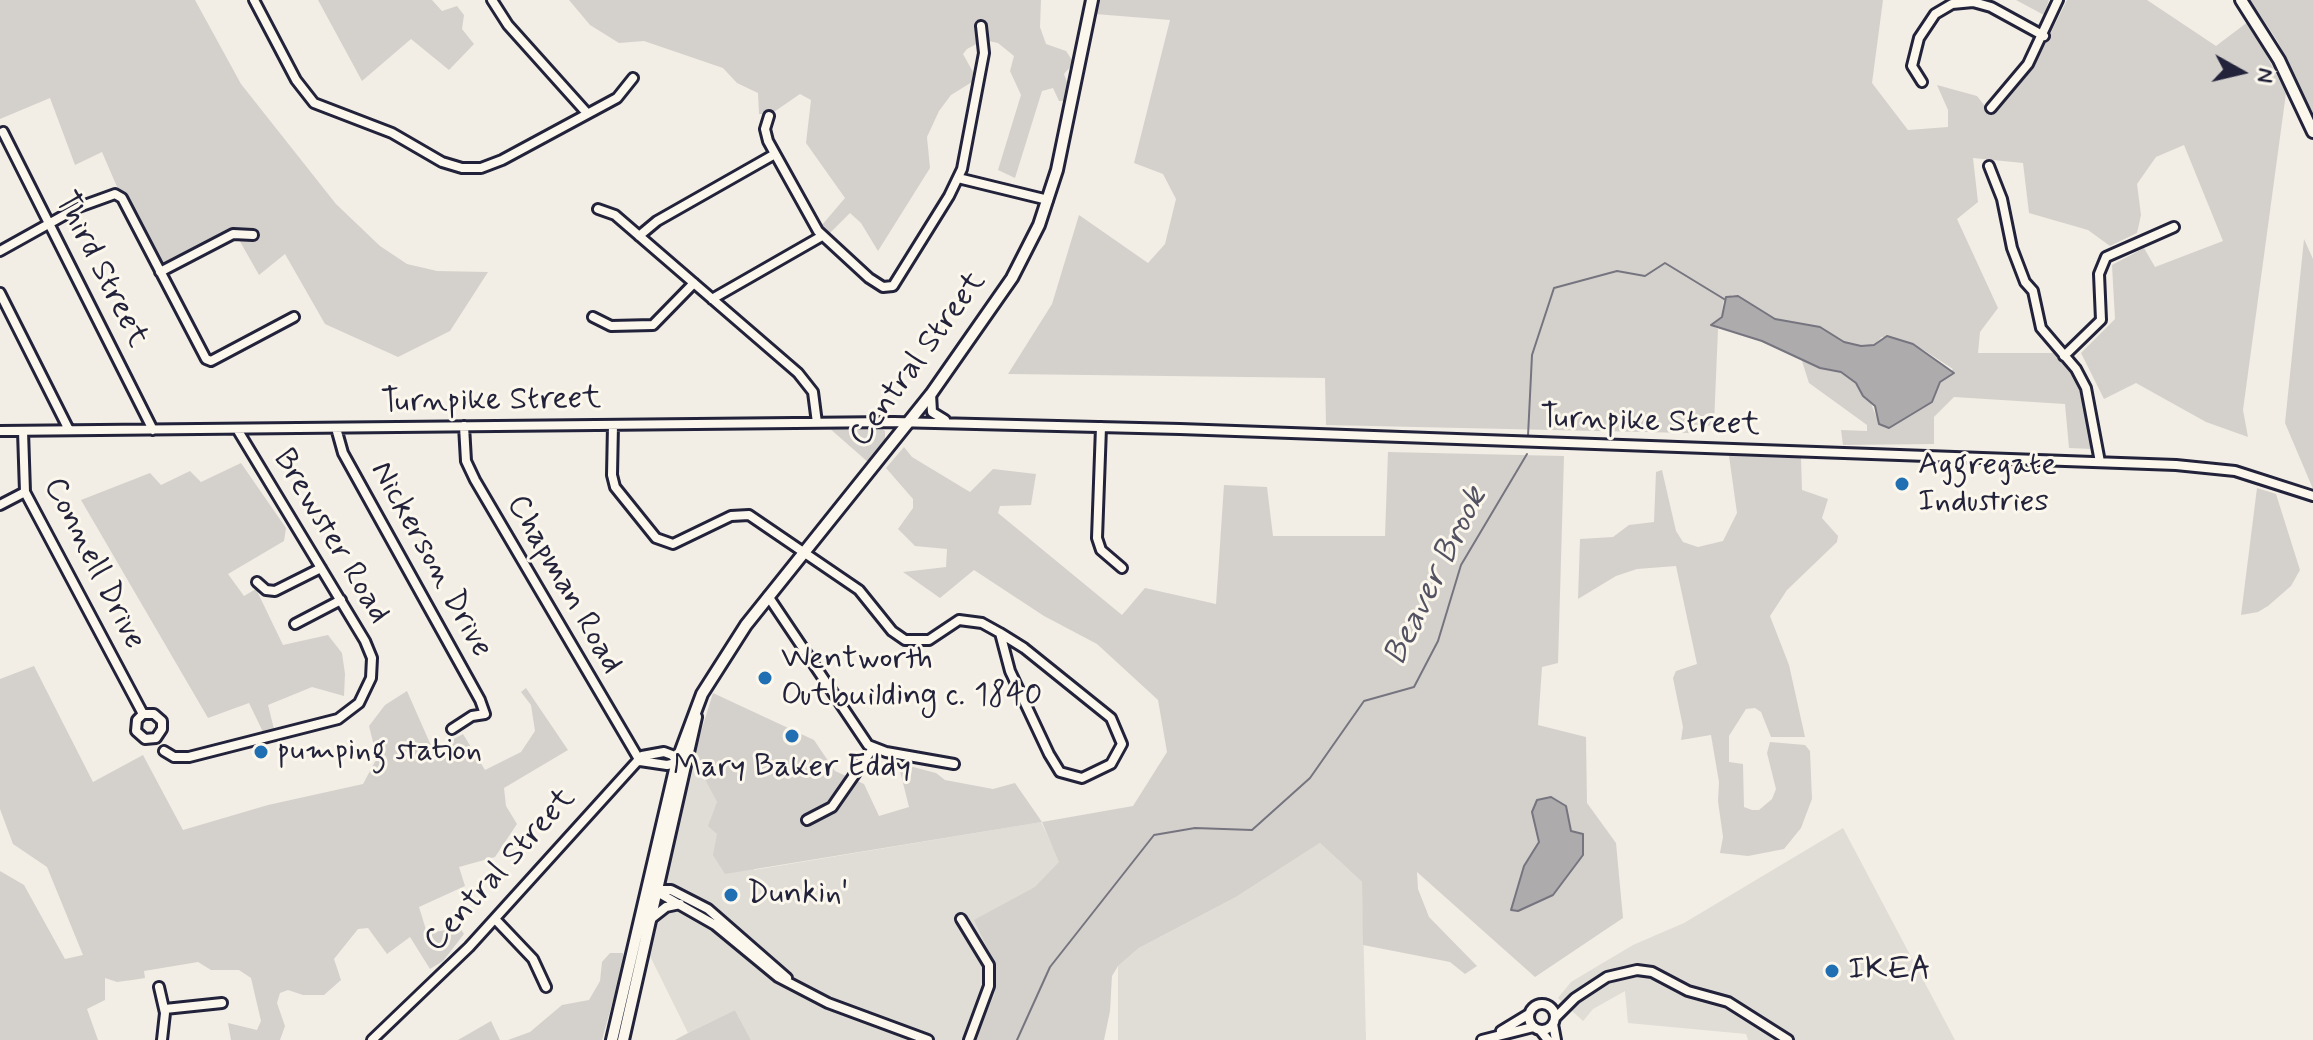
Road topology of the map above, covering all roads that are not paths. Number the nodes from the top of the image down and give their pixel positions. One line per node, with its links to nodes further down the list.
1 (254, 0): 11 (street)
2 (492, 0): 11 (street)
3 (1092, 0): 18 (main road, Central Street)
4 (2058, 0): 7 (street)
5 (2241, 0): 14 (main road)
6 (981, 26): 17 (street)
7 (2044, 36): 9 (street); 10 (street)
8 (633, 78): 11 (street)
9 (1922, 82)
10 (1991, 108)
11 (586, 112)
12 (769, 116): 15 (street)
13 (3, 132): 20 (street, Third Street)
14 (2313, 132)
15 (775, 154): 23 (street); 24 (street)
16 (1989, 166): 32 (street)
17 (958, 178): 18 (street); 24 (street)
18 (1048, 200): 33 (main road, Central Street)
19 (598, 209): 23 (street)
20 (50, 224): 25 (street); 26 (street); 43 (street, Third Street)
21 (2174, 227): 32 (street)
22 (253, 235): 26 (street)
23 (639, 236): 27 (street)
24 (822, 236): 29 (street)
25 (0, 251)
26 (160, 272): 30 (street)
27 (694, 283): 29 (street); 31 (street)
28 (0, 293): 42 (street)
29 (712, 299): 34 (street)
30 (294, 317)
31 (593, 317)
32 (2064, 356): 46 (street)
33 (931, 394): 35 (main road, Central Street); 36 (street, Turnpike Street)
34 (817, 423): 35 (street, Turnpike Street); 37 (street, Turnpike Street)
35 (908, 423): 36 (street, Turnpike Street); 50 (main road, Central Street)
36 (981, 424): 39 (street, Turnpike Street)
37 (613, 425): 38 (street, Turnpike Street); 50 (street)
38 (464, 426): 40 (street, Turnpike Street); 62 (street, Chapman Road)
39 (1101, 427): 46 (street, Turnpike Street); 52 (street)
40 (336, 428): 41 (street, Turnpike Street); 59 (street, Nickerson Drive)
41 (237, 429): 43 (street, Turnpike Street); 51 (street, Brewster Road)
42 (69, 430): 43 (street, Turnpike Street); 45 (street, Turnpike Street)
43 (153, 430)
44 (0, 431): 45 (street, Turnpike Street)
45 (23, 431): 47 (street, Connell Drive)
46 (2100, 462): 48 (street, Turnpike Street)
47 (25, 492): 49 (street); 58 (street, Connell Drive)
48 (2313, 496)
49 (0, 505)
50 (804, 551): 54 (main road, Central Street); 57 (street)
51 (321, 568): 53 (street); 55 (street, Brewster Road)
52 (1122, 568)
53 (257, 582)
54 (768, 596): 60 (street); 63 (main road, Central Street)
55 (341, 600): 56 (street); 61 (street, Brewster Road)
56 (295, 624)
57 (1000, 633): 57 (street)
58 (143, 714)
59 (452, 729)
60 (873, 748): 64 (street); 65 (street)
61 (164, 751)
62 (640, 761): 63 (street); 69 (street, Central Street)
63 (682, 763): 66 (main road, Central Street)
64 (954, 764)
65 (807, 820)
66 (652, 889): 67 (street); 68 (main road); 71 (street); 84 (main road)
67 (681, 904): 68 (street); 71 (street)
68 (652, 918): 85 (main road)
69 (495, 919): 73 (street); 83 (street, Central Street)
70 (961, 919): 87 (street)
71 (791, 982): 86 (street)
72 (159, 987): 77 (street)
73 (546, 987)
74 (1575, 998): 76 (street); 79 (street); 91 (street)
75 (222, 1003): 77 (street)
76 (1549, 1006): 78 (street); 79 (street)
77 (165, 1009): 82 (street)
78 (1529, 1014): 80 (street); 81 (street)
79 (1554, 1021): 80 (street); 90 (street)
80 (1536, 1028): 81 (street); 89 (street)
81 (1494, 1036): 88 (street)
82 (162, 1040)
83 (372, 1040)
84 (612, 1040)
85 (623, 1040)
86 (928, 1040)
87 (969, 1040)
88 (1482, 1040)
89 (1548, 1040)
90 (1556, 1040)
91 (1788, 1040)

